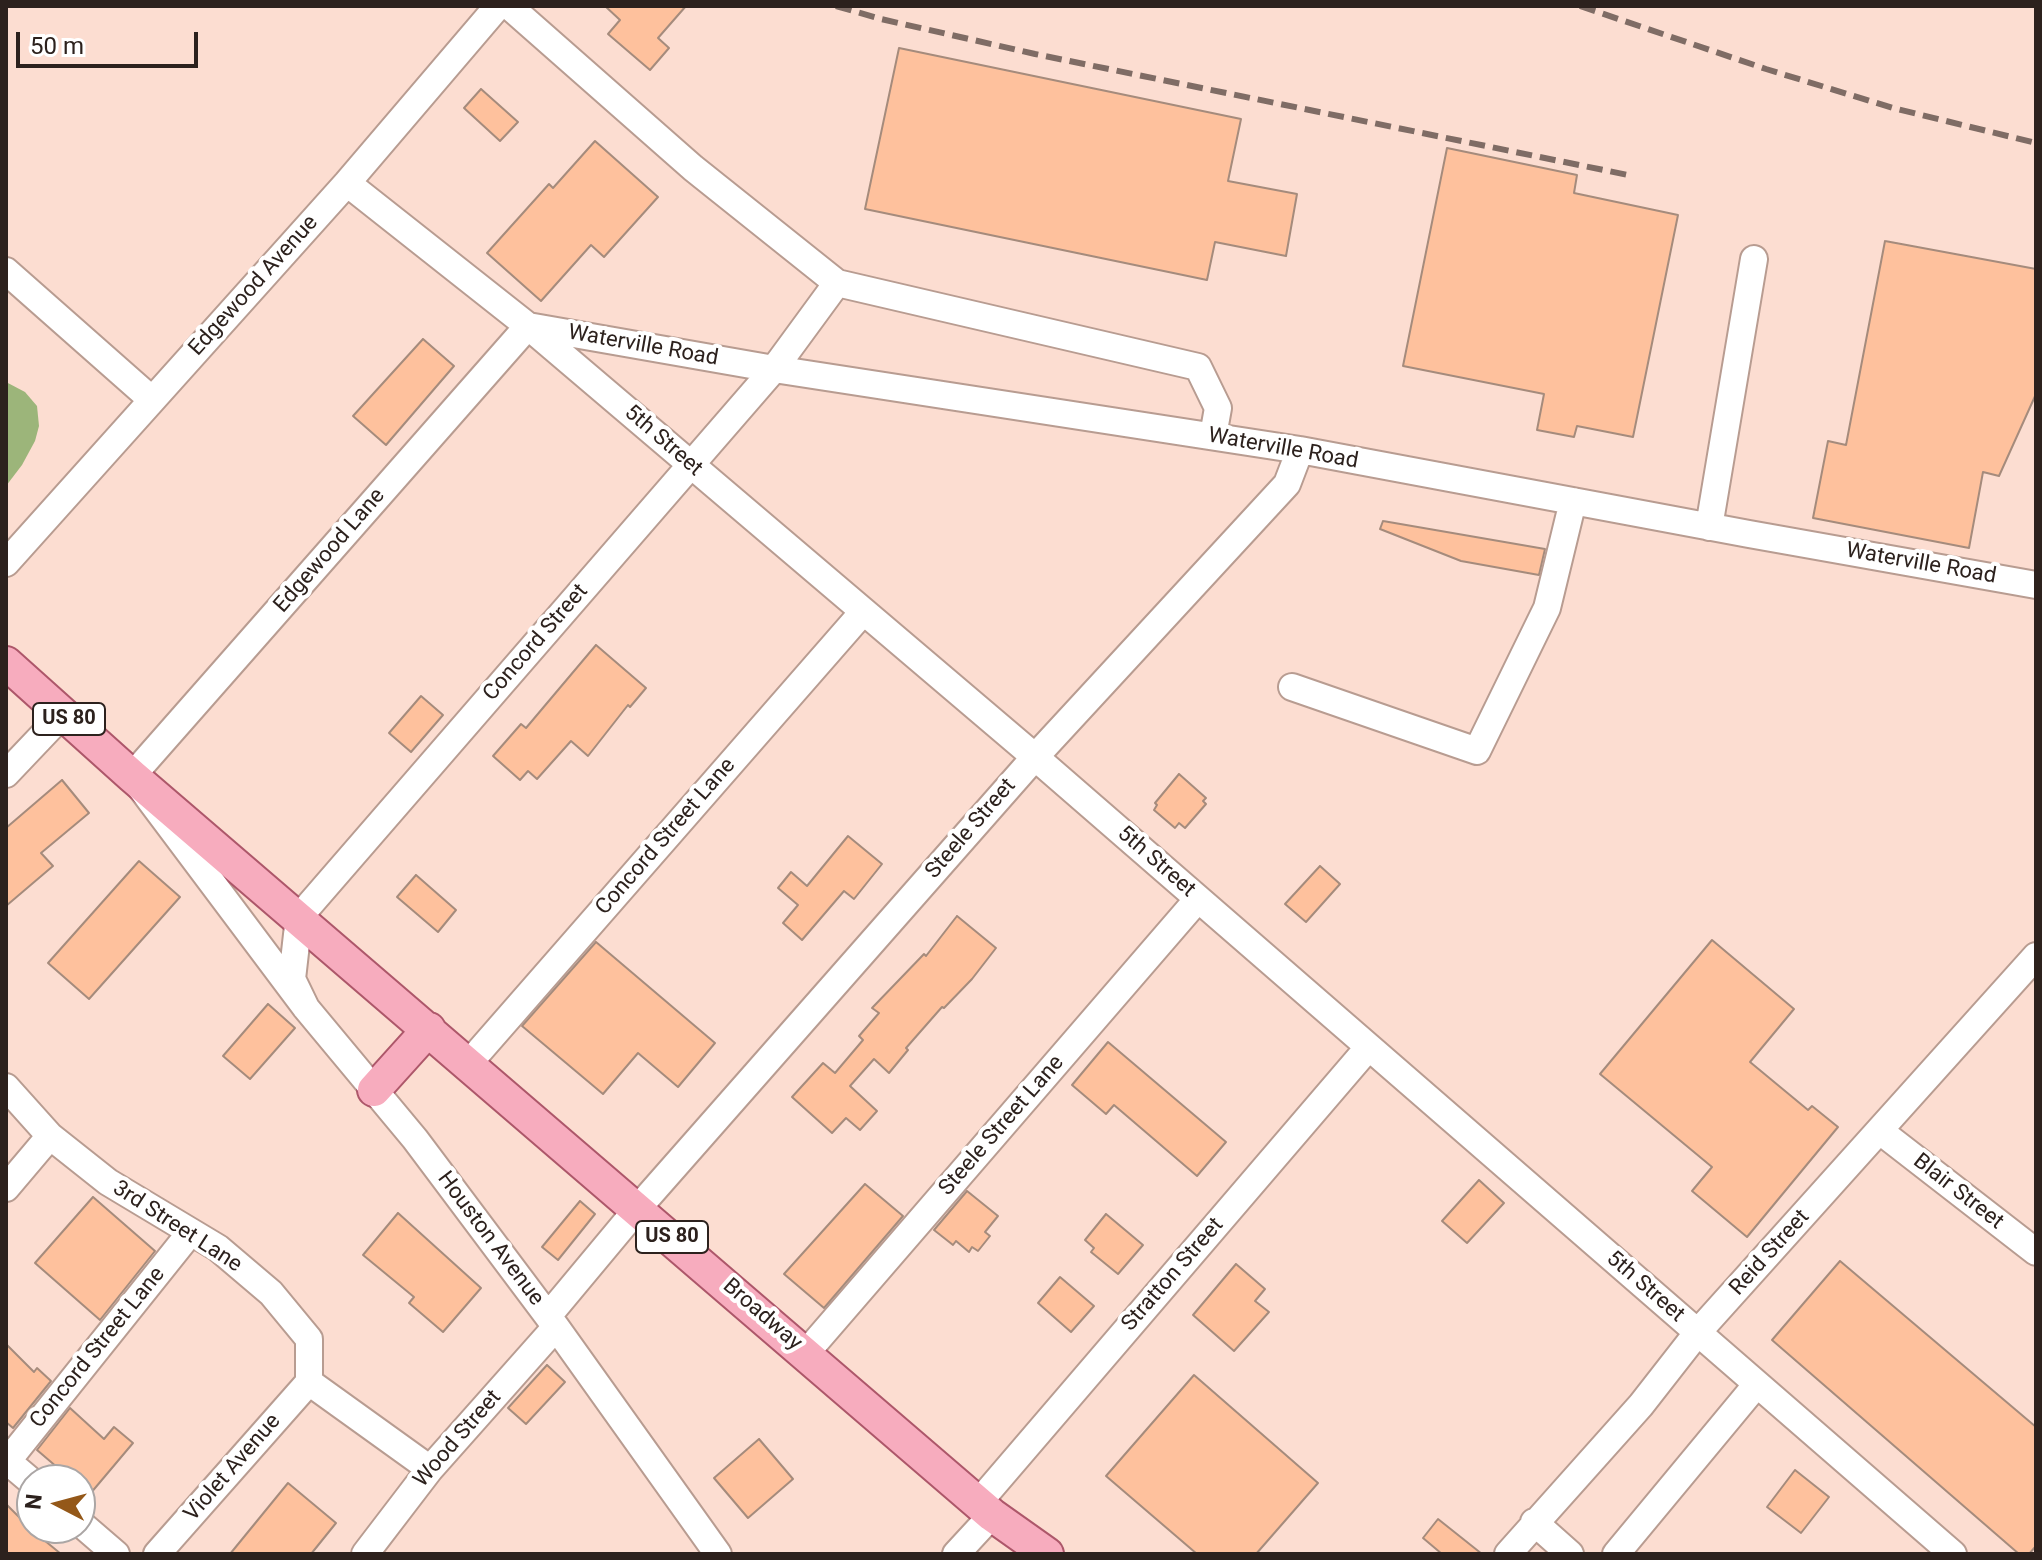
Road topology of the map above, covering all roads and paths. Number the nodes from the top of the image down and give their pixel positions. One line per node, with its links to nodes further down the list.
1 (498, 6): 3 (street, Edgewood Avenue)
2 (509, 6): 6 (street)
3 (347, 183): 7 (street, 5th Street); 9 (street, Edgewood Avenue)
4 (1754, 259): 14 (street)
5 (6, 271): 9 (street)
6 (837, 283): 8 (street, Concord Street); 10 (street)
7 (528, 326): 8 (street, Waterville Road); 12 (street, 5th Street); 23 (street, Edgewood Lane)
8 (774, 369): 10 (street, Waterville Road); 12 (street, Concord Street)
9 (151, 399): 15 (street, Edgewood Avenue)
10 (1213, 436): 11 (street, Waterville Road)
11 (1300, 450): 13 (street, Waterville Road); 21 (street, Steele Street)
12 (690, 465): 17 (street, 5th Street); 25 (street, Concord Street)
13 (1573, 501): 14 (street, Waterville Road); 19 (street)
14 (1709, 527): 16 (street, Waterville Road)
15 (6, 563)
16 (2036, 585)
17 (863, 612): 21 (street, 5th Street); 30 (street, Concord Street Lane)
18 (6, 663): 20 (main road, US 80)
19 (1292, 687)
20 (63, 714): 22 (street); 23 (main road, US 80)
21 (1035, 757): 24 (street, 5th Street); 36 (street, Steele Street)
22 (6, 774)
23 (132, 776): 25 (main road, US 80); 27 (street)
24 (1198, 899): 29 (street, 5th Street); 41 (street, Steele Street Lane)
25 (299, 917): 27 (street, Houston Avenue); 28 (main road, Broadway / US 80)
26 (2036, 956): 33 (street, Reid Street)
27 (306, 1008): 32 (street, Houston Avenue)
28 (429, 1029): 30 (main road, Broadway / US 80); 32 (main road)
29 (1368, 1048): 40 (street, 5th Street); 46 (street, Stratton Street)
30 (469, 1063): 36 (main road, Broadway / US 80)
31 (6, 1087): 34 (street, 3rd Street Lane)
32 (374, 1090): 39 (street, Houston Avenue)
33 (1880, 1131): 38 (street, Blair Street); 40 (street, Reid Street)
34 (50, 1136): 35 (street); 37 (street, 3rd Street Lane)
35 (6, 1188)
36 (638, 1208): 39 (street, Wood Street); 41 (main road, Broadway / US 80)
37 (190, 1233): 42 (street, 3rd Street Lane); 44 (street, Concord Street Lane)
38 (2036, 1252)
39 (552, 1321): 45 (street, Wood Street); 52 (street, Houston Avenue)
40 (1698, 1332): 43 (street, 5th Street); 47 (street, Reid Street)
41 (806, 1353): 46 (main road, Broadway / US 80)
42 (309, 1382): 45 (street); 50 (street, Violet Avenue)
43 (1757, 1384): 57 (street); 58 (street, 5th Street)
44 (6, 1461)
45 (430, 1469): 51 (street, Wood Street)
46 (985, 1509): 53 (street, Stratton Street); 54 (main road, Broadway / US 80)
47 (1534, 1522): 55 (street, Reid Street); 56 (street)
48 (96, 1537): 49 (street)
49 (116, 1554)
50 (157, 1554)
51 (365, 1554)
52 (718, 1554)
53 (956, 1554)
54 (1047, 1554)
55 (1508, 1554)
56 (1570, 1554)
57 (1616, 1554)
58 (1953, 1554)

